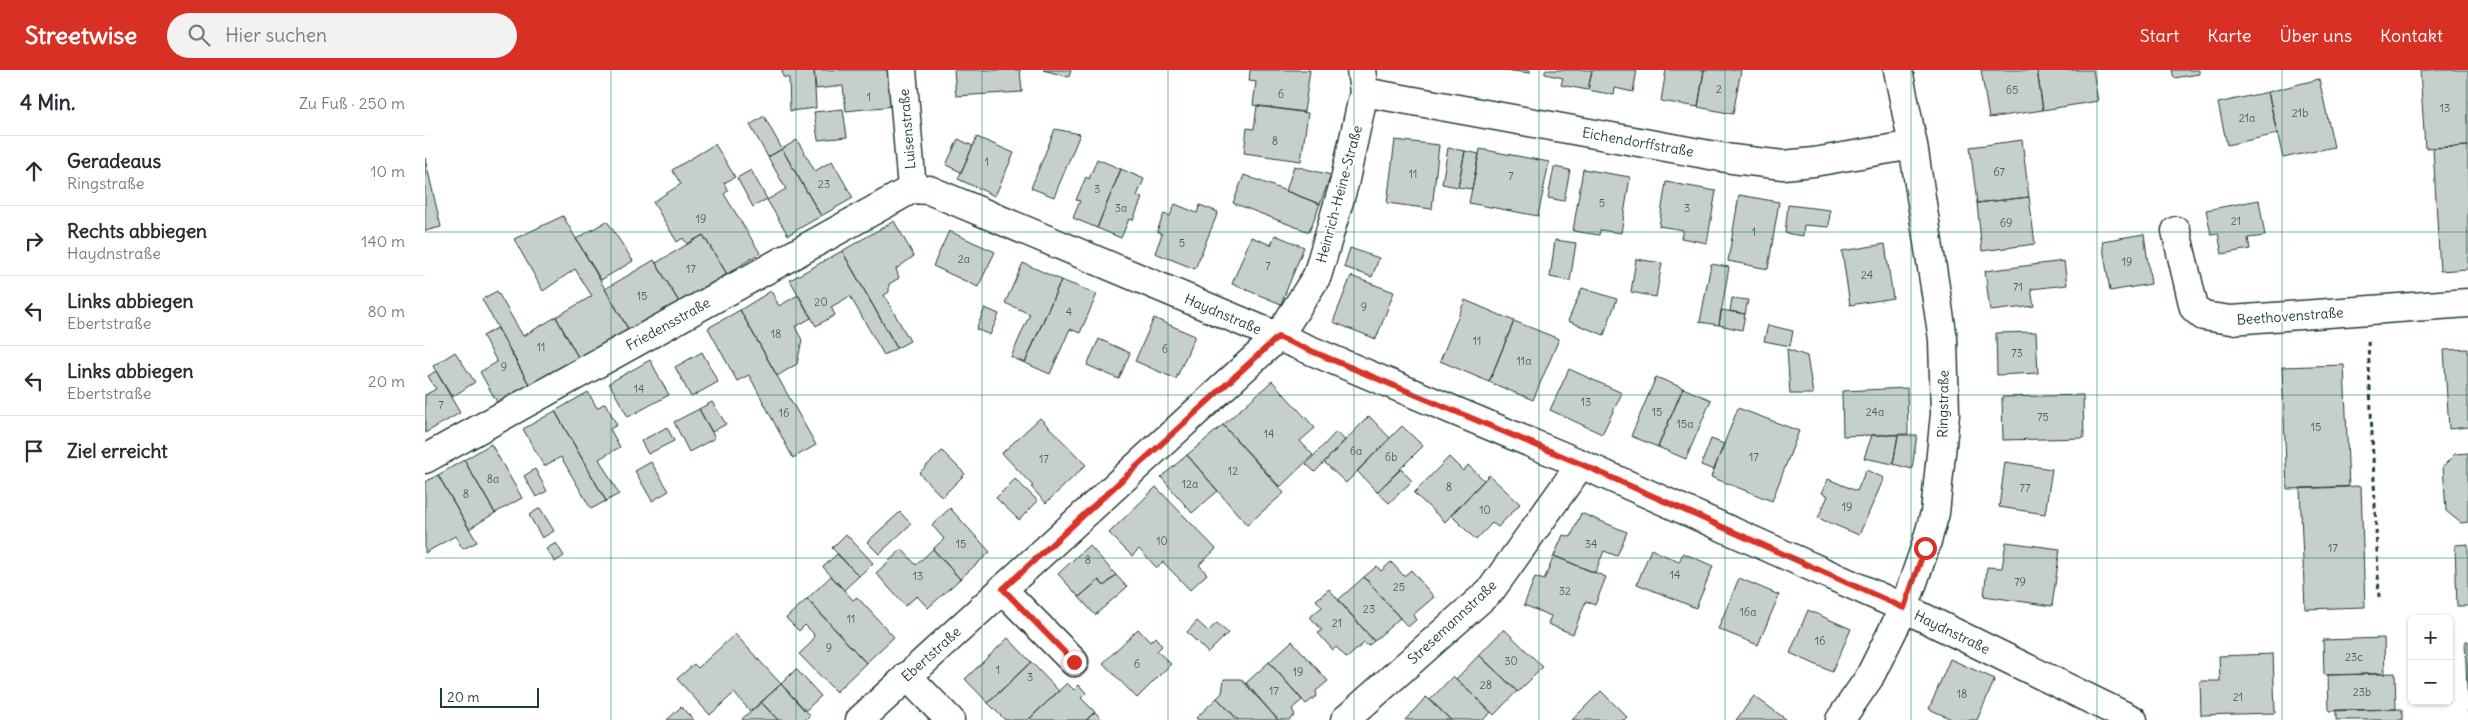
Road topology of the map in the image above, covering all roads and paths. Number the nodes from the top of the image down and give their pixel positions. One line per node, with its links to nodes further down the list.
1 (902, 70): 5 (street, Luisenstraße)
2 (1898, 70): 4 (street, Ringstraße)
3 (1363, 81): 4 (street, Eichendorffstraße); 9 (street, Heinrich-Heine-Straße)
4 (1913, 145): 14 (street, Ringstraße)
5 (912, 189): 9 (street, Haydnstraße); 10 (street, Friedensstraße)
6 (2176, 231): 8 (street, Beethovenstraße)
7 (2468, 303): 8 (street, Beethovenstraße)
8 (2366, 310): 13 (path)
9 (1278, 337): 11 (street, Haydnstraße); 12 (street, Ebertstraße)
10 (425, 459)
11 (1581, 464): 14 (street, Haydnstraße); 19 (street, Stresemannstraße)
12 (1003, 589): 15 (street); 16 (street, Ebertstraße)
13 (2379, 597)
14 (1904, 608): 20 (street, Ringstraße); 21 (street, Haydnstraße)
15 (1074, 662)
16 (907, 676): 17 (street, Ebertstraße); 18 (street)
17 (860, 720)
18 (950, 720)
19 (1345, 720)
20 (1840, 720)
21 (2133, 720)

